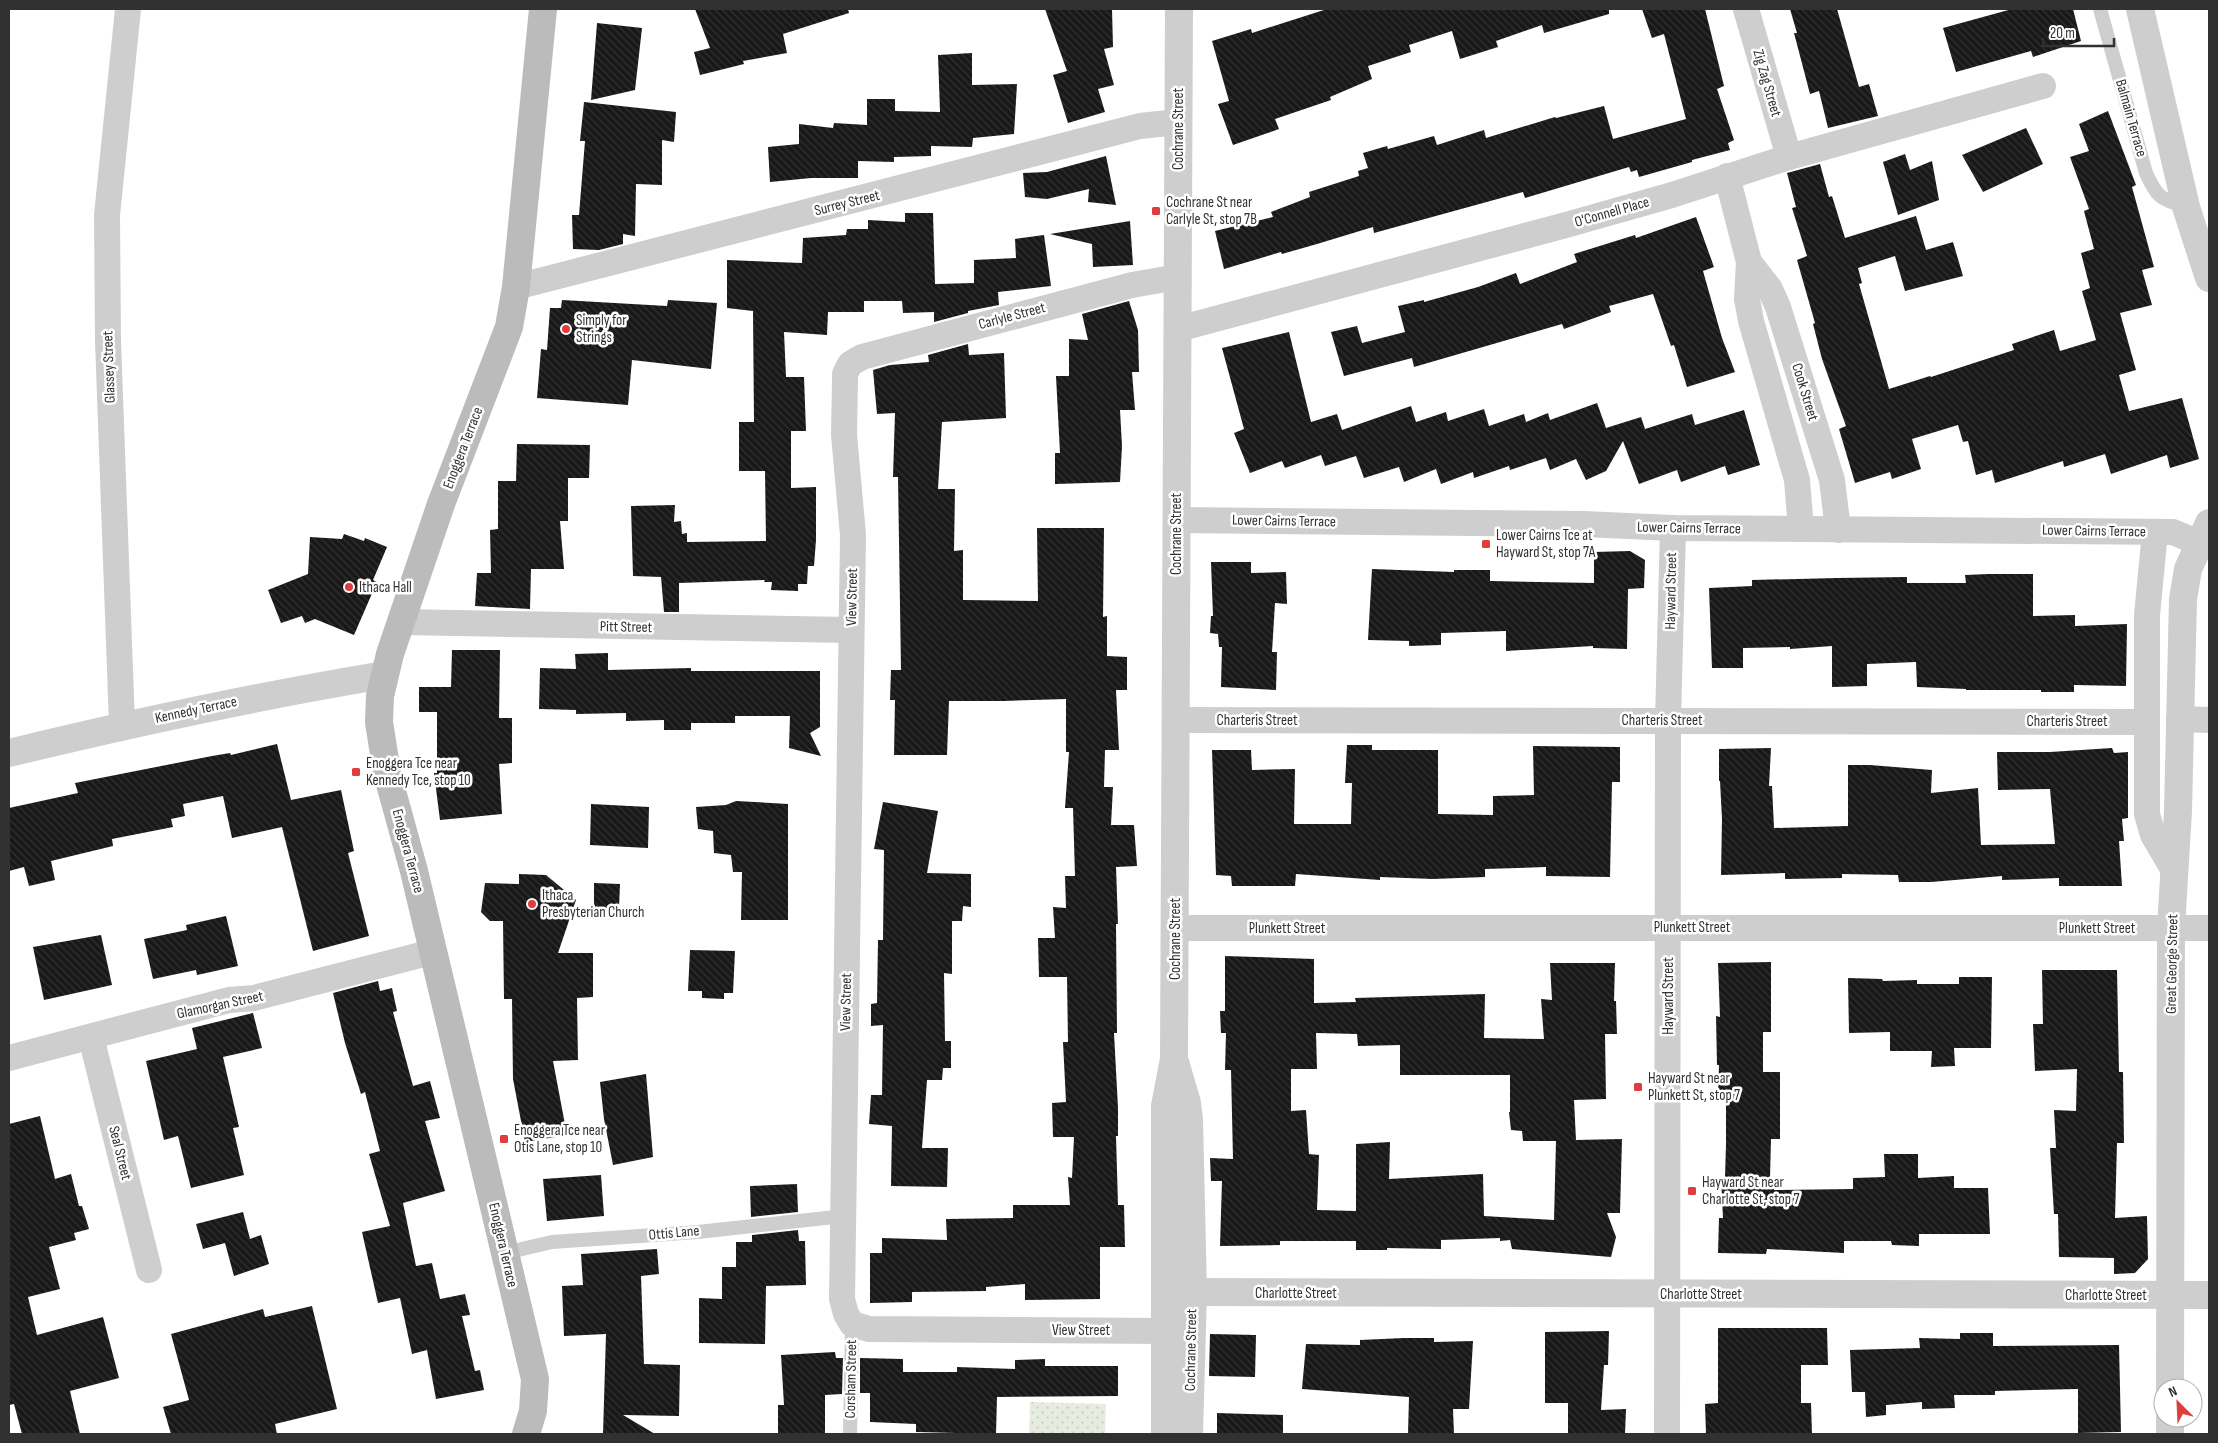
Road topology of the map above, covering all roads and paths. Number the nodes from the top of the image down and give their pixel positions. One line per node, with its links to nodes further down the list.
1 (128, 9): 32 (street, Glassey Street)
2 (543, 9): 15 (main road, Enoggera Terrace)
3 (1746, 9): 9 (street, Zig Zag Street)
4 (2100, 9): 11 (lane, Balmain Terrace)
5 (2140, 9): 11 (street, Balmain Terrace)
6 (1184, 10): 8 (street, Cochrane Street)
7 (2043, 86): 9 (street, O'Connell Place)
8 (1178, 122): 13 (street, Cochrane Street); 15 (street, Surrey Street)
9 (1789, 157): 10 (street, O'Connell Place)
10 (1727, 176): 12 (street, Cook Street); 16 (street, O'Connell Place)
11 (2186, 207): 14 (street, Balmain Terrace)
12 (1748, 262): 20 (street, Cook Street); 21 (street, Cook Street)
13 (1178, 277): 16 (street, Cochrane Street); 17 (street, Carlyle Street)
14 (2209, 278)
15 (516, 287): 24 (main road, Enoggera Terrace)
16 (1178, 329): 18 (street, Cochrane Street)
17 (850, 364): 25 (street, View Street)
18 (1176, 520): 19 (street, Lower Cairns Terrace); 28 (street, Cochrane Street)
19 (1673, 528): 20 (street, Lower Cairns Terrace); 29 (street, Hayward Street)
20 (1801, 529): 21 (street, Lower Cairns Terrace)
21 (1838, 530): 22 (street, Lower Cairns Terrace)
22 (2155, 532): 23 (street, Lower Cairns Terrace); 31 (street)
23 (2204, 533): 27 (street, Great George Street)
24 (401, 622): 25 (street, Pitt Street); 26 (main road, Enoggera Terrace)
25 (851, 630): 43 (street, View Street)
26 (384, 675): 32 (street, Kennedy Terrace); 39 (main road, Enoggera Terrace)
27 (2179, 719): 30 (street); 34 (street, Great George Street)
28 (1176, 720): 29 (street, Charteris Street); 36 (street, Cochrane Street)
29 (1668, 720): 31 (street, Charteris Street); 35 (street, Hayward Street)
30 (2209, 720)
31 (2147, 722): 34 (street)
32 (122, 726): 33 (street, Kennedy Terrace)
33 (9, 753)
34 (2175, 872): 37 (street, Great George Street)
35 (1668, 927): 36 (street, Plunkett Street); 37 (street, Plunkett Street); 47 (street, Hayward Street)
36 (1175, 928): 42 (street, Cochrane Street)
37 (2172, 928): 38 (street, Plunkett Street); 48 (street, Great George Street)
38 (2209, 928)
39 (432, 952): 40 (street, Glamorgan Street); 44 (main road, Enoggera Terrace)
40 (92, 1037): 41 (street, Glamorgan Street); 45 (street, Seal Street)
41 (9, 1058)
42 (1174, 1058): 46 (street, Cochrane Street); 51 (street, Cochrane Street)
43 (844, 1216): 44 (lane, Ottis Lane); 50 (street, View Street)
44 (505, 1253): 53 (main road, Enoggera Terrace)
45 (149, 1270)
46 (1193, 1292): 47 (street, Charlotte Street); 56 (street, Cochrane Street)
47 (1667, 1294): 48 (street, Charlotte Street); 57 (street, Hayward Street)
48 (2170, 1295): 49 (street, Charlotte Street); 52 (street, Great George Street)
49 (2209, 1295)
50 (852, 1324): 51 (street, View Street); 54 (lane, Corsham Street)
51 (1165, 1331): 55 (street, Cochrane Street)
52 (2170, 1378)
53 (526, 1434)
54 (850, 1434)
55 (1165, 1434)
56 (1189, 1434)
57 (1667, 1434)

